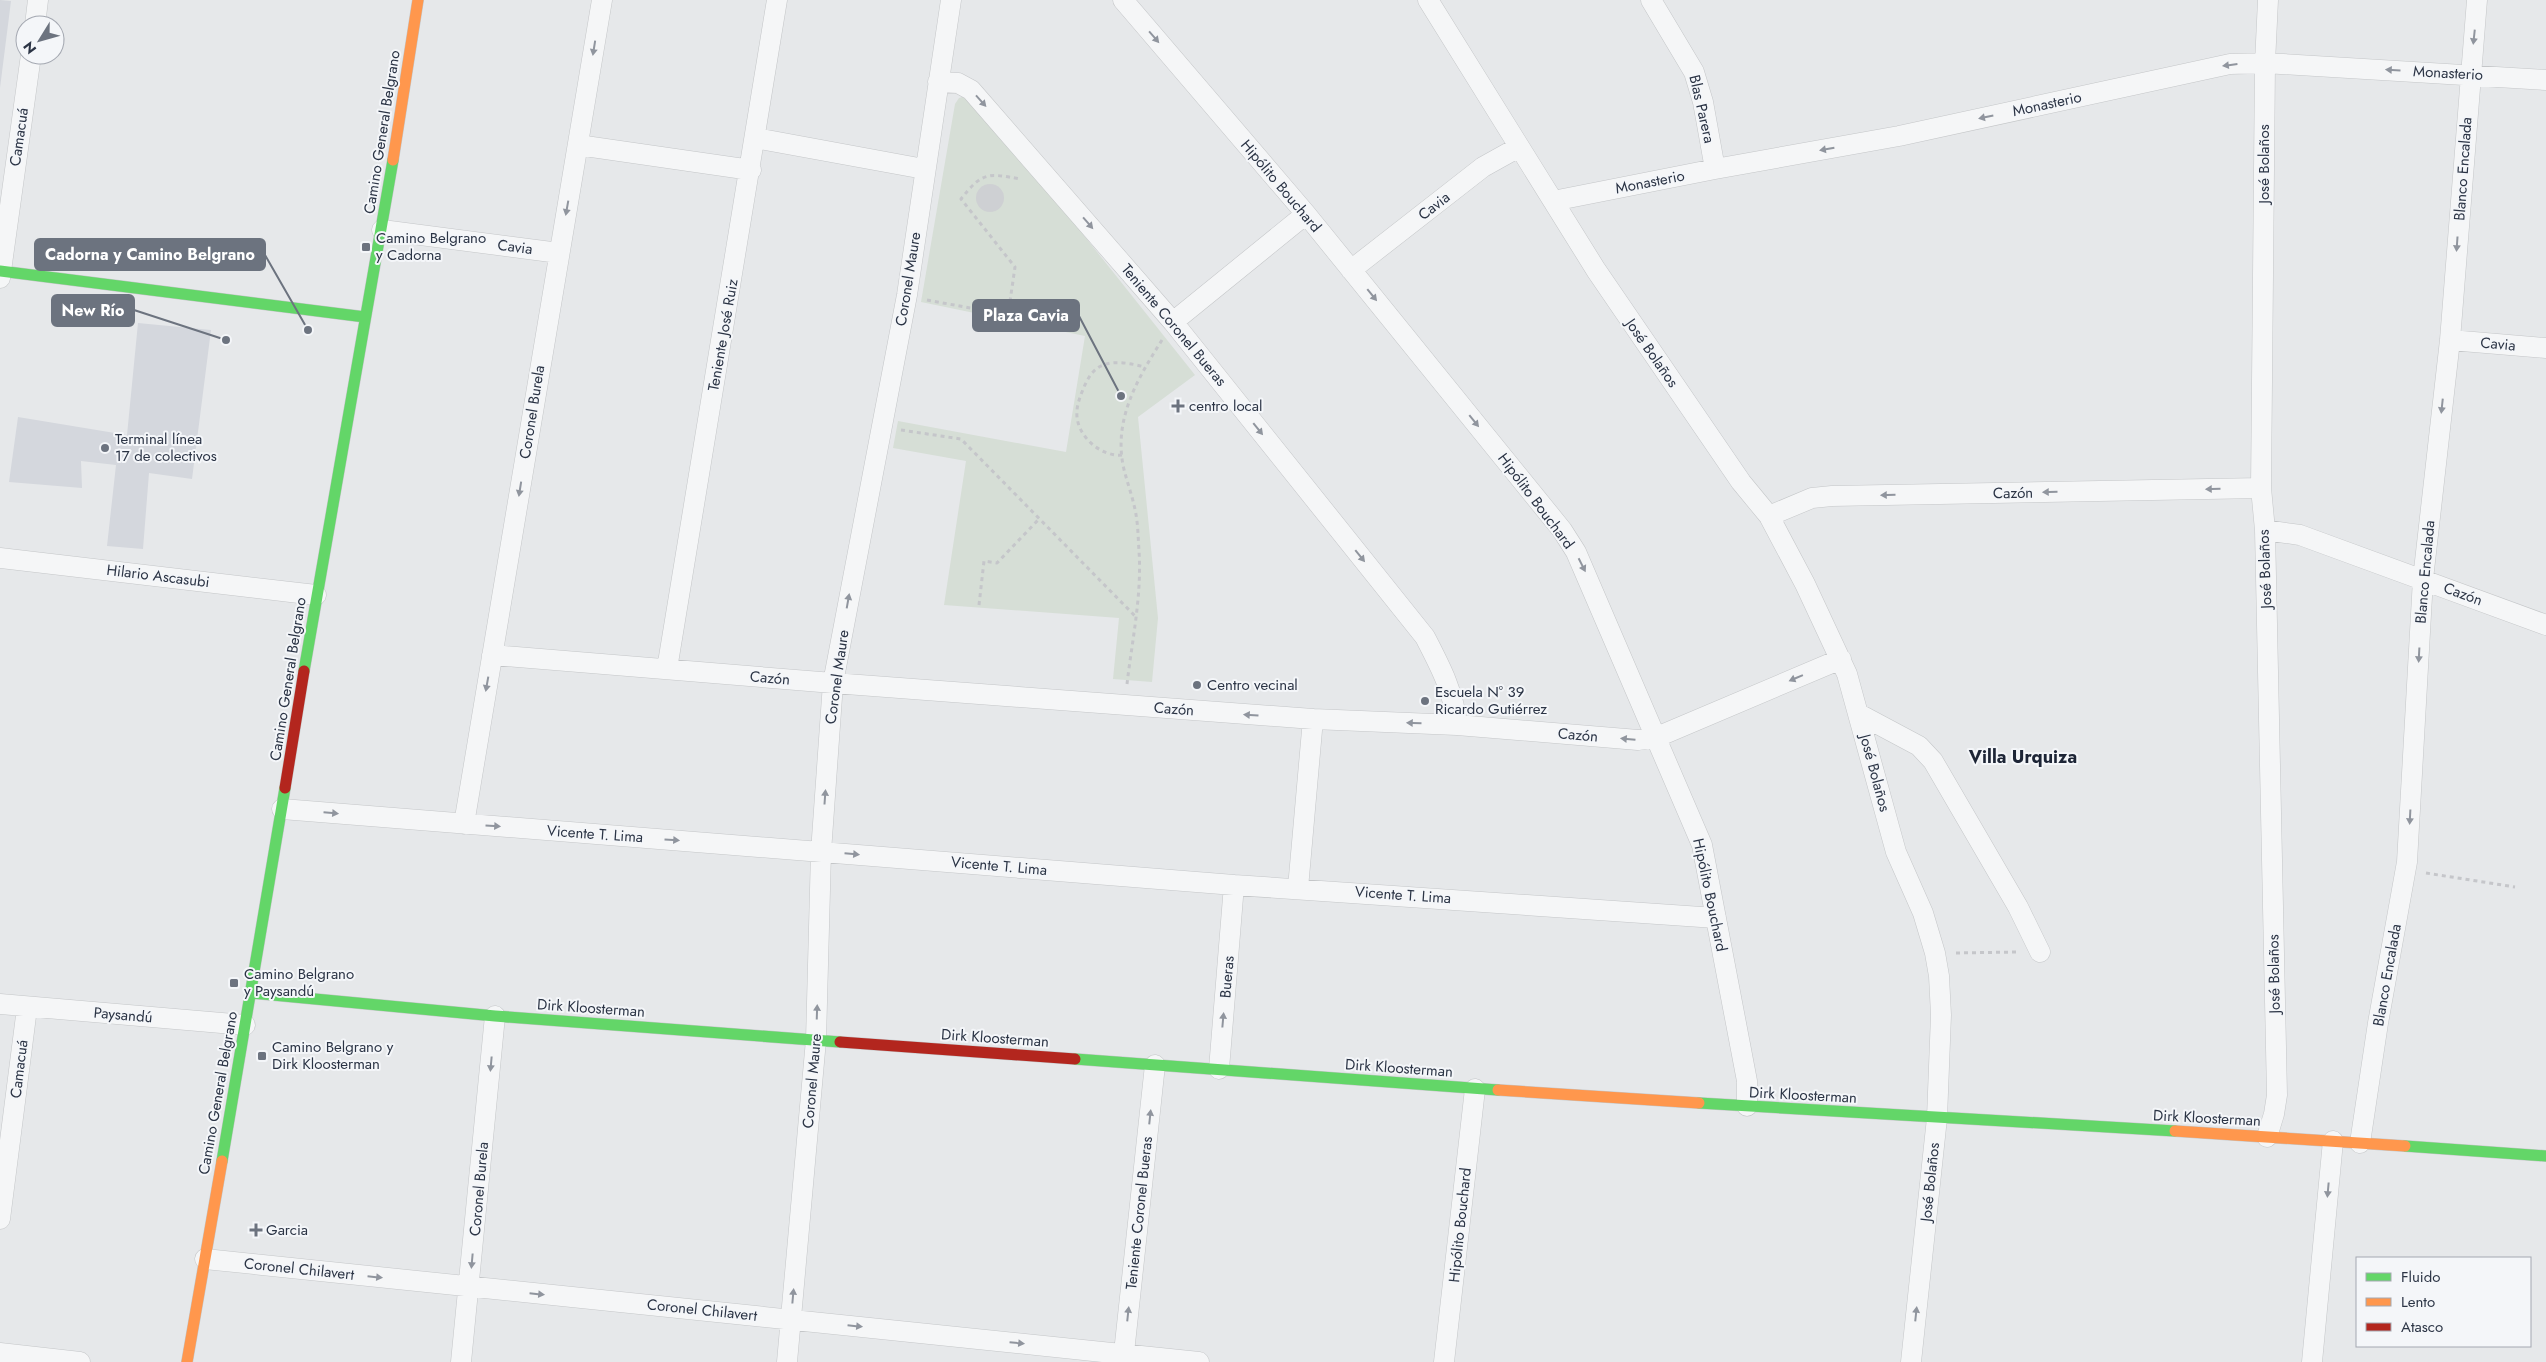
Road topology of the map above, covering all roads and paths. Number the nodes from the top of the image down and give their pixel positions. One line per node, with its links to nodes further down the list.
1 (38, 0): 11 (street)
2 (415, 0): 26 (street, Camino General Belgrano)
3 (602, 0): 18 (street, Coronel Burela, one-way to 18)
4 (778, 0): 17 (street, Teniente José Ruiz)
5 (951, 0): 16 (street, Coronel Maure)
6 (1123, 0): 25 (street, Hipólito Bouchard, one-way to 25)
7 (1428, 0): 19 (street, José Bolaños)
8 (1651, 0): 21 (street, Blas Parera)
9 (2268, 0): 12 (street, José Bolaños)
10 (2477, 0): 14 (street, Blanco Encalada, one-way to 14)
11 (36, 15)
12 (2264, 63): 14 (street, Monasterio, one-way to 12); 21 (street, Monasterio, one-way to 21); 38 (street, José Bolaños)
13 (30, 65): 29 (street, Camacuá)
14 (2470, 74): 15 (street, Monasterio); 33 (street, Blanco Encalada, one-way to 33)
15 (2546, 80)
16 (938, 82): 20 (street, Coronel Maure); 32 (street, Teniente Coronel Bueras, one-way to 32)
17 (756, 138): 20 (street); 22 (street, Teniente José Ruiz)
18 (578, 145): 22 (street); 27 (street, Coronel Burela, one-way to 27)
19 (1519, 147): 24 (street, José Bolaños); 28 (street, Cavia)
20 (924, 169): 30 (street, Coronel Maure)
21 (1715, 169): 24 (street, Monasterio)
22 (751, 170): 50 (street, Teniente José Ruiz)
23 (1025, 180): 30 (path)
24 (1553, 201): 39 (street, José Bolaños)
25 (1306, 214): 28 (street, Hipólito Bouchard); 32 (street)
26 (382, 230): 27 (street, Cavia); 31 (street, Camino General Belgrano)
27 (559, 253): 48 (street, Coronel Burela, one-way to 48)
28 (1351, 270): 56 (street, Hipólito Bouchard, one-way to 56)
29 (0, 273): 31 (street)
30 (907, 296): 36 (street, Coronel Maure)
31 (366, 317): 44 (street, Camino General Belgrano)
32 (1173, 322): 35 (path); 55 (street, Teniente Coronel Bueras, one-way to 55)
33 (2450, 340): 34 (street, Cavia); 43 (street, Blanco Encalada, one-way to 43)
34 (2546, 348)
35 (1145, 367): 37 (path); 37 (path)
36 (880, 427): 40 (path); 51 (street, Coronel Maure, one-way to 36)
37 (1122, 455): 46 (path)
38 (2261, 488): 39 (street, Cazón, one-way to 39); 41 (street, José Bolaños)
39 (1769, 516): 49 (street, José Bolaños)
40 (1039, 519): 45 (path); 46 (path)
41 (2265, 530): 43 (street, Cazón); 78 (street, José Bolaños)
42 (0, 558): 44 (street, Hilario Ascasubi)
43 (2423, 579): 47 (street, Cazón); 60 (street, Blanco Encalada, one-way to 60)
44 (316, 595): 57 (street, Camino General Belgrano)
45 (979, 605)
46 (1135, 616): 52 (path)
47 (2546, 625)
48 (492, 654): 50 (street, Cazón); 58 (street, Coronel Burela, one-way to 58)
49 (1841, 659): 53 (street, José Bolaños); 56 (street, Cazón, one-way to 56)
50 (666, 669): 51 (street, Cazón)
51 (833, 683): 52 (street, Cazón); 59 (street, Coronel Maure, one-way to 51)
52 (1124, 705): 54 (street, Cazón, one-way to 52)
53 (1859, 714): 65 (street, José Bolaños); 66 (street, José Bolaños)
54 (1313, 719): 55 (street, Cazón, one-way to 54); 63 (street)
55 (1458, 725): 56 (street, Cazón, one-way to 55)
56 (1657, 737): 64 (street, Hipólito Bouchard)
57 (282, 809): 58 (street, Vicente T. Lima, one-way to 58); 67 (street, Camino General Belgrano)
58 (464, 824): 59 (street, Vicente T. Lima, one-way to 59)
59 (821, 852): 61 (street, Vicente T. Lima, one-way to 61); 72 (street, Coronel Maure, one-way to 59)
60 (2406, 870): 62 (path); 80 (street, Blanco Encalada)
61 (1234, 885): 63 (street, Vicente T. Lima); 74 (street, Bueras, one-way to 61)
62 (2515, 886)
63 (1298, 888): 64 (street, Vicente T. Lima)
64 (1716, 918): 76 (street, Hipólito Bouchard)
65 (2040, 952): 66 (path)
66 (1935, 953): 77 (street, José Bolaños)
67 (251, 993): 70 (street, Dirk Kloosterman); 71 (street, Camino General Belgrano)
68 (0, 1004): 69 (street, Paysandú)
69 (27, 1008): 71 (street, Paysandú); 82 (street, Camacuá)
70 (495, 1016): 72 (street, Dirk Kloosterman); 84 (street, Coronel Burela, one-way to 84)
71 (246, 1025): 83 (street, Camino General Belgrano)
72 (816, 1040): 73 (street, Dirk Kloosterman); 85 (street, Coronel Maure, one-way to 72)
73 (1155, 1065): 74 (street, Dirk Kloosterman); 87 (street, Teniente Coronel Bueras, one-way to 73)
74 (1219, 1069): 75 (street, Dirk Kloosterman)
75 (1475, 1089): 76 (street, Dirk Kloosterman); 93 (street, Hipólito Bouchard)
76 (1747, 1106): 77 (street, Dirk Kloosterman)
77 (1937, 1118): 78 (street, Dirk Kloosterman); 94 (street, José Bolaños, one-way to 77)
78 (2267, 1137): 79 (street, Dirk Kloosterman)
79 (2333, 1141): 80 (street, Dirk Kloosterman); 95 (street, one-way to 95)
80 (2360, 1143): 81 (street, Dirk Kloosterman)
81 (2546, 1156)
82 (0, 1219)
83 (205, 1259): 84 (street, Coronel Chilavert, one-way to 84); 89 (street, Camino General Belgrano)
84 (469, 1288): 85 (street, Coronel Chilavert, one-way to 85); 90 (street, Coronel Burela)
85 (791, 1319): 87 (street, Coronel Chilavert, one-way to 87); 91 (street, Coronel Maure)
86 (0, 1353): 88 (street)
87 (1123, 1358): 92 (street, Coronel Chilavert)
88 (80, 1362)
89 (186, 1362)
90 (461, 1362)
91 (787, 1362)
92 (1199, 1362)
93 (1444, 1362)
94 (1911, 1362)
95 (2312, 1362)

